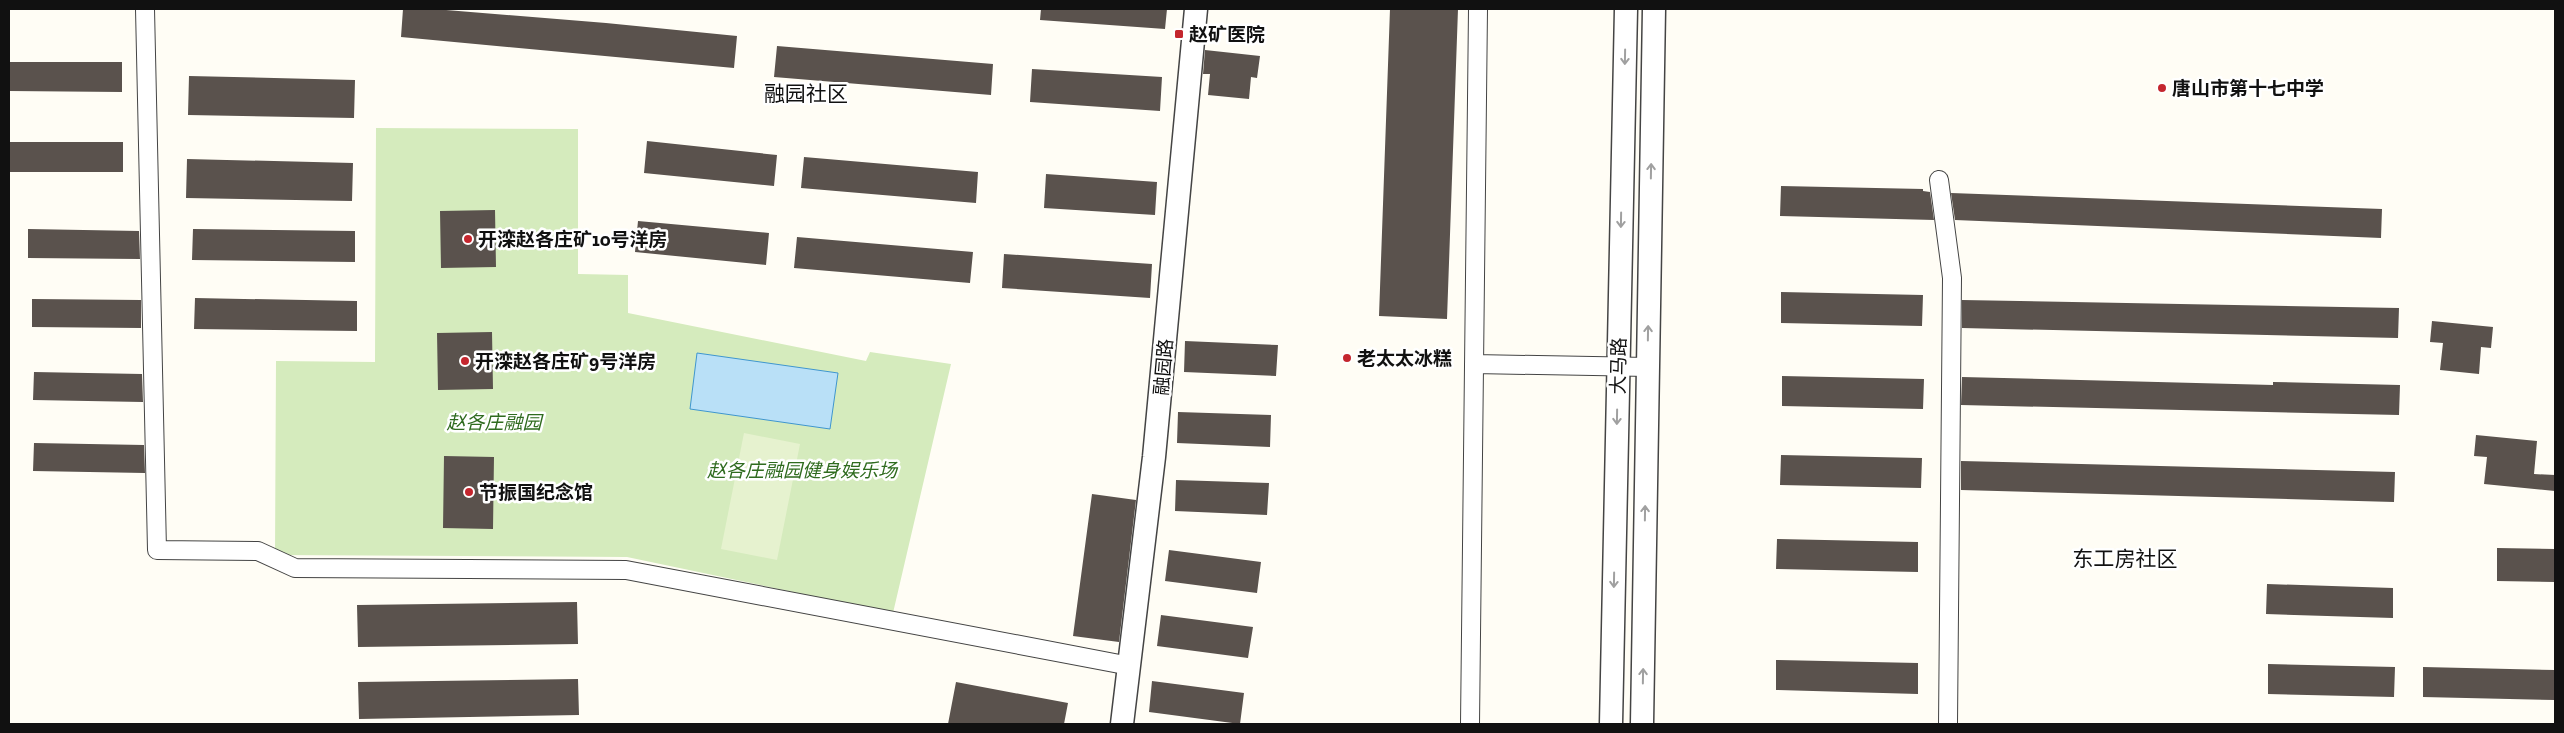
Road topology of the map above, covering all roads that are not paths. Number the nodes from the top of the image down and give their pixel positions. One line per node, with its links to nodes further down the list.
1 (145, 9): 10 (street)
2 (1196, 9): 10 (street, 融园路)
3 (1478, 9): 7 (street)
4 (1626, 9): 8 (street, 大马路, one-way to 8)
5 (1654, 9): 9 (street, 大马路, one-way to 5)
6 (1939, 180): 15 (street)
7 (1474, 364): 8 (street); 12 (street)
8 (1618, 366): 9 (street); 13 (street, 大马路, one-way to 13)
9 (1648, 367): 14 (street, 大马路, one-way to 9)
10 (1130, 666): 11 (street, 融园路)
11 (1122, 724)
12 (1470, 724)
13 (1611, 724)
14 (1642, 724)
15 (1948, 724)

